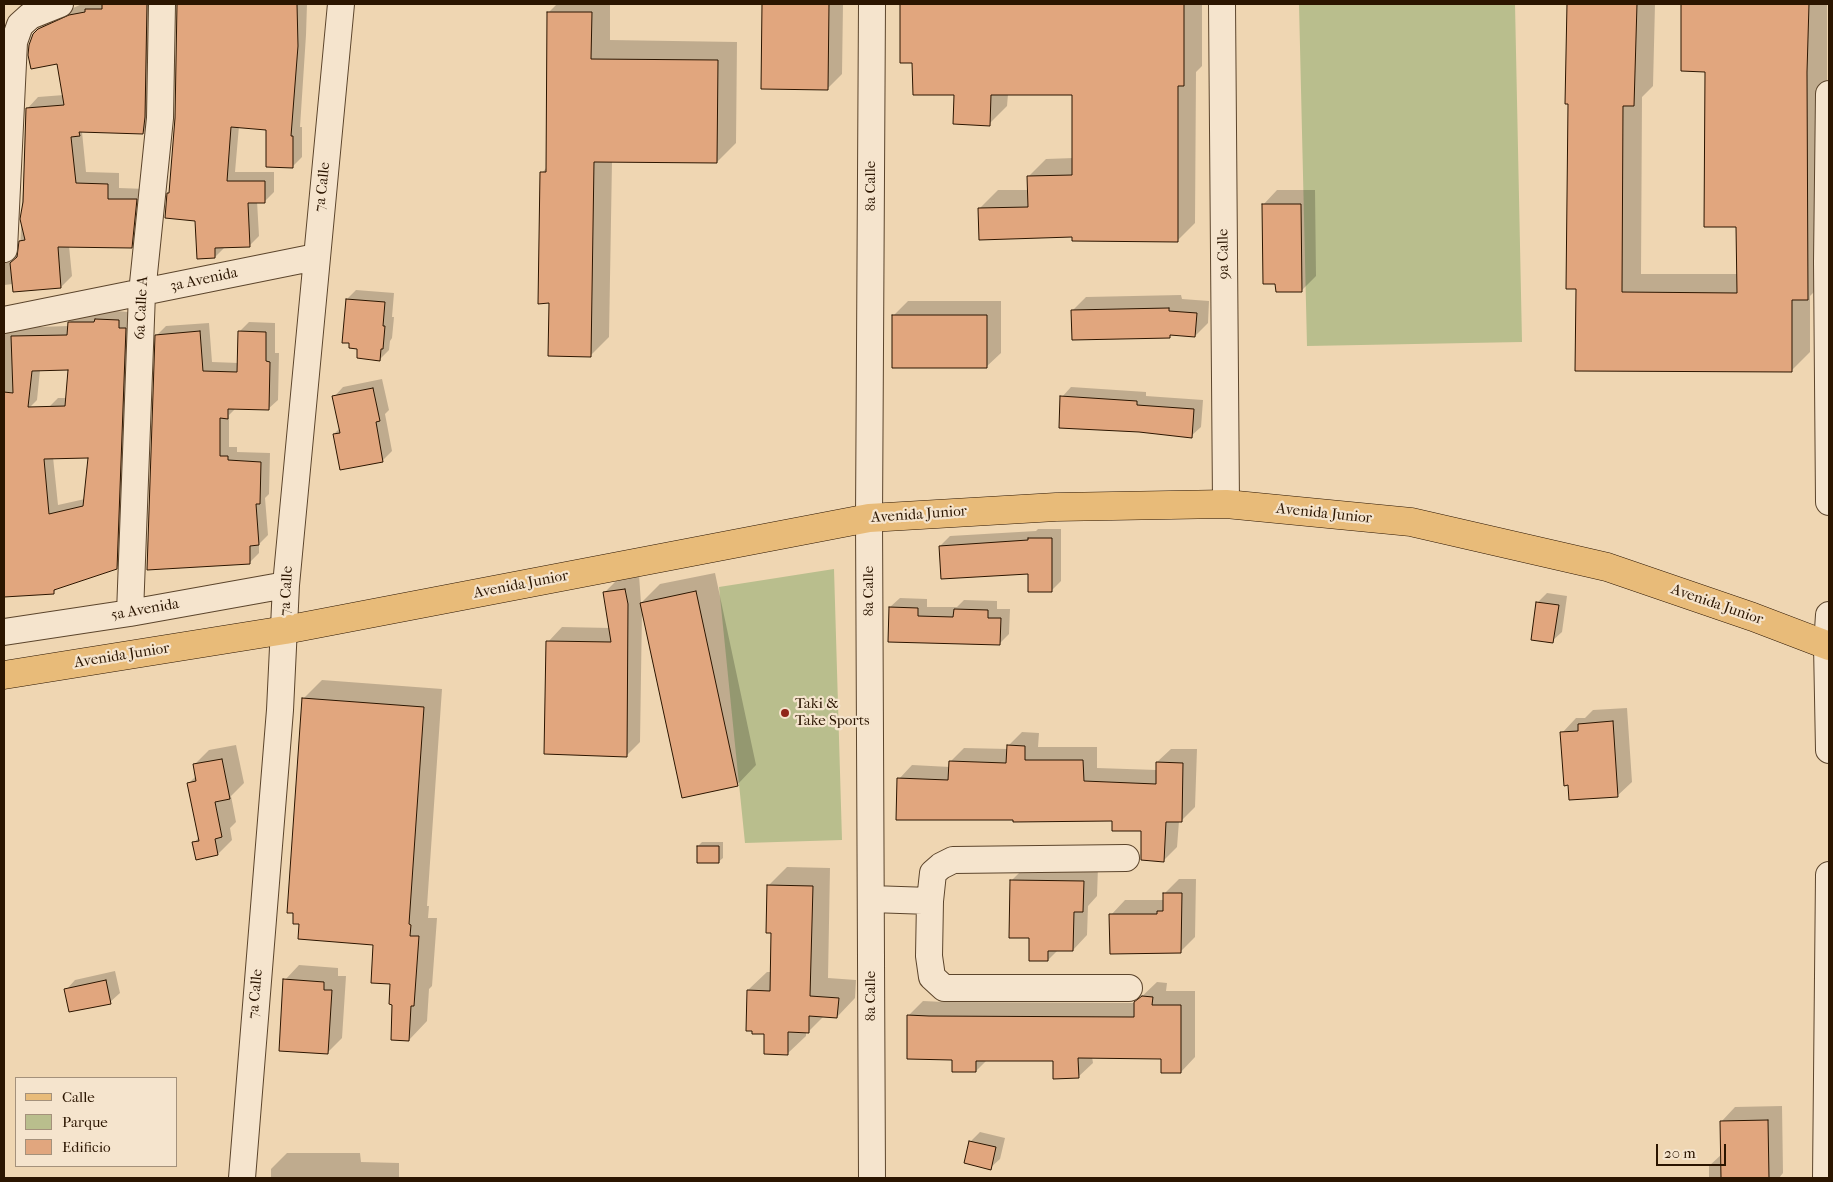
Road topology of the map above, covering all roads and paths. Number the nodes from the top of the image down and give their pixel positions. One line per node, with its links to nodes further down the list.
1 (60, 4): 7 (street)
2 (162, 4): 10 (street, 6a Calle A)
3 (341, 4): 8 (street, 7a Calle)
4 (872, 4): 14 (street, 8a Calle)
5 (1222, 4): 13 (street, 9a Calle)
6 (1829, 94): 9 (street)
7 (4, 249)
8 (316, 257): 10 (street, 3a Avenida); 15 (street, 7a Calle)
9 (1828, 262): 12 (street)
10 (142, 293): 11 (street, 3a Avenida); 16 (street, 6a Calle A)
11 (4, 320)
12 (1829, 502)
13 (1226, 504): 14 (main road, Avenida Junior); 20 (main road, Avenida Junior)
14 (869, 518): 18 (main road, Avenida Junior); 25 (street, 8a Calle)
15 (286, 585): 16 (street, 5a Avenida); 18 (street, 7a Calle)
16 (130, 613): 19 (street, 5a Avenida)
17 (1829, 615): 20 (street)
18 (285, 630): 21 (main road, Avenida Junior); 28 (street, 7a Calle)
19 (4, 632)
20 (1828, 646): 22 (street)
21 (4, 675)
22 (1829, 750)
23 (1126, 858): 26 (street)
24 (1829, 874): 30 (street)
25 (871, 899): 26 (street); 29 (street, 8a Calle)
26 (930, 901): 27 (street)
27 (1129, 988)
28 (242, 1178)
29 (872, 1178)
30 (1826, 1178)

